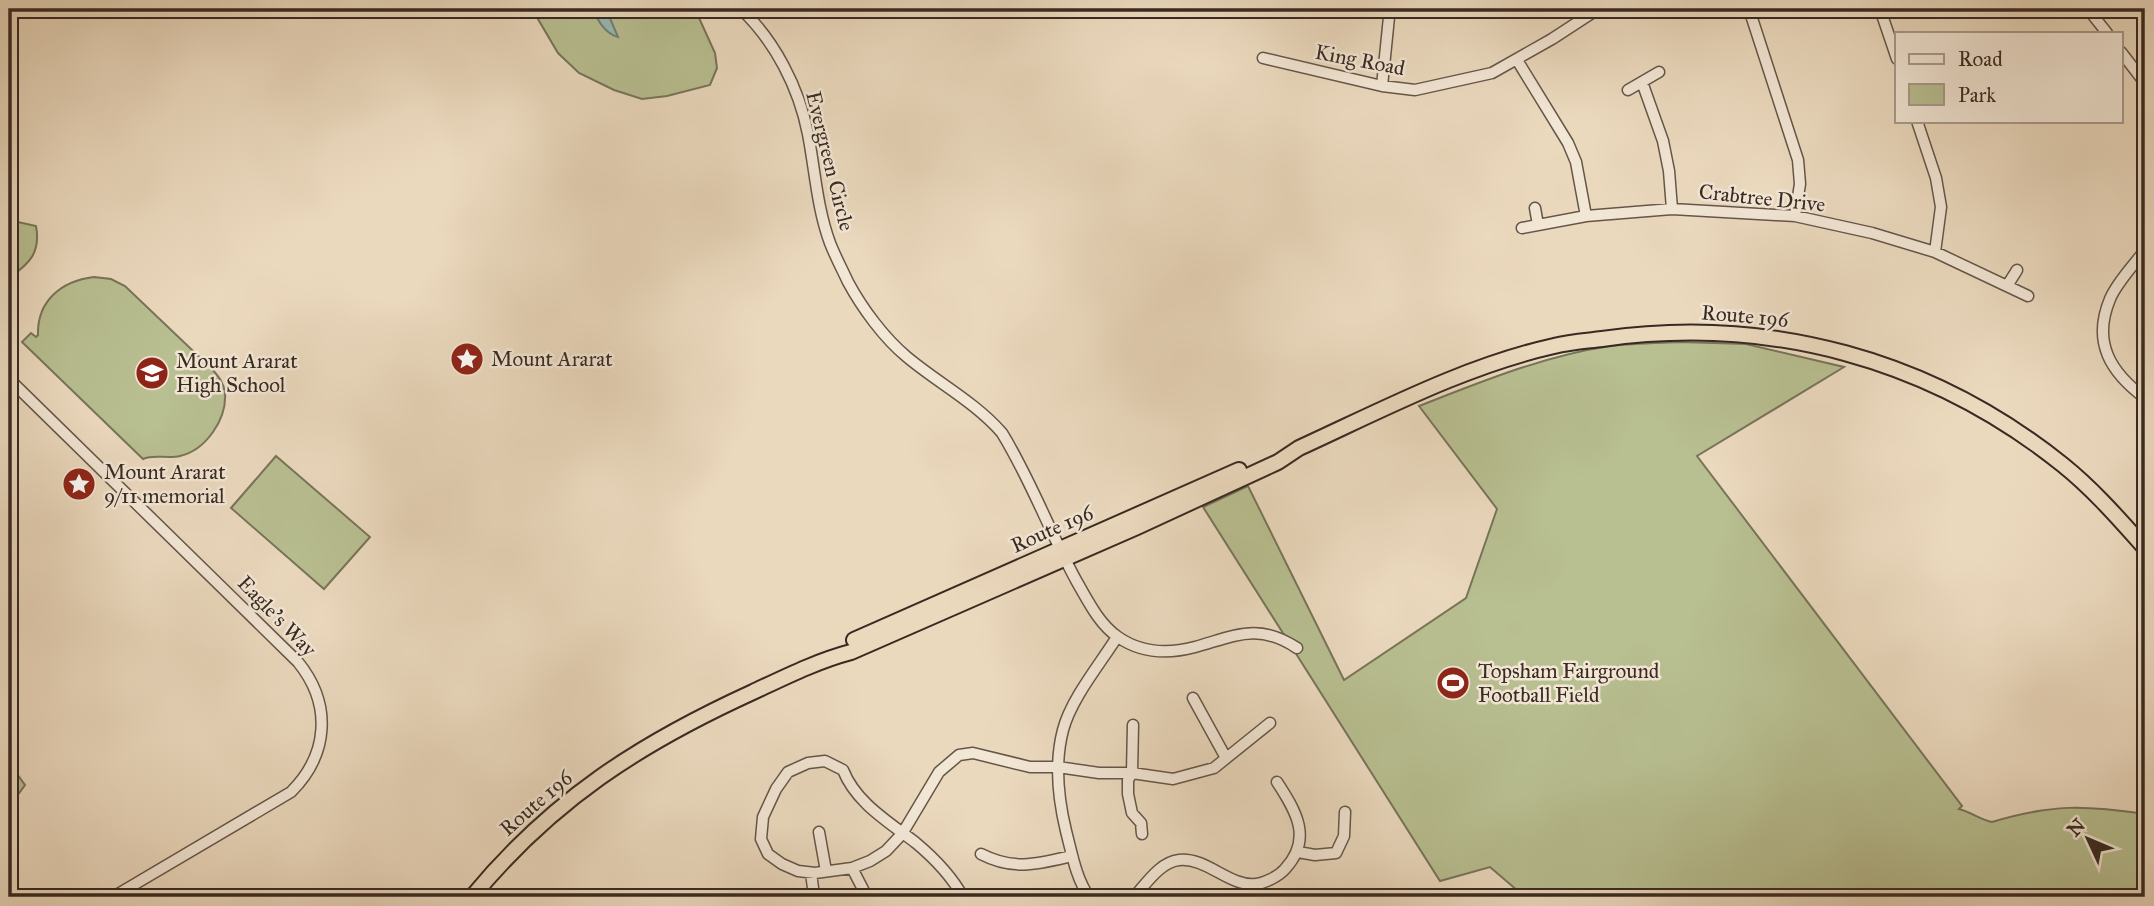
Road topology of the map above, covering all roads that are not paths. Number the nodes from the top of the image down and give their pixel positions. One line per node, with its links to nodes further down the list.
1 (741, 9): 32 (street, Evergreen Circle)
2 (1388, 9): 15 (street)
3 (1598, 9): 11 (street, King Road)
4 (1749, 9): 21 (street)
5 (1880, 9): 8 (street)
6 (2088, 9): 7 (street)
7 (2106, 32)
8 (1895, 53)
9 (2122, 53): 14 (street)
10 (1263, 58): 15 (street, King Road)
11 (1517, 60): 15 (street, King Road); 20 (street)
12 (1658, 72): 13 (street)
13 (1642, 82): 16 (street); 19 (street)
14 (2145, 83)
15 (1382, 86)
16 (1628, 90)
17 (1917, 122): 25 (street)
18 (1535, 208): 22 (street)
19 (1672, 209): 20 (street, Crabtree Drive); 21 (street, Crabtree Drive)
20 (1586, 216): 22 (street, Crabtree Drive)
21 (1795, 216): 25 (street, Crabtree Drive)
22 (1538, 225): 23 (street, Crabtree Drive)
23 (1522, 228)
24 (2145, 250): 30 (street)
25 (1935, 252): 27 (street, Crabtree Drive)
26 (2017, 270): 27 (street)
27 (2007, 286): 28 (street, Crabtree Drive)
28 (2028, 296)
29 (9, 379): 53 (street, Eagle's Way)
30 (2145, 398)
31 (2145, 548): 32 (highway, Route 196)
32 (1061, 553): 33 (street, Evergreen Circle); 54 (highway, Route 196)
33 (1117, 637): 34 (street); 39 (street)
34 (1297, 648)
35 (1193, 698): 38 (street)
36 (1270, 723): 38 (street)
37 (1133, 725): 40 (street)
38 (1226, 758): 40 (street)
39 (1058, 767): 40 (street); 44 (street); 48 (street)
40 (1132, 773): 45 (street)
41 (1277, 782): 46 (street)
42 (1345, 812): 46 (street)
43 (819, 832): 50 (street)
44 (902, 834): 49 (street); 51 (street); 57 (street)
45 (1142, 834)
46 (1298, 852): 52 (street)
47 (981, 855): 48 (street)
48 (1072, 856): 58 (street)
49 (852, 868): 50 (street); 56 (street)
50 (826, 872): 51 (street)
51 (811, 873): 55 (street)
52 (1257, 884): 59 (street); 60 (street)
53 (113, 897)
54 (472, 897)
55 (811, 897)
56 (867, 897)
57 (963, 897)
58 (1089, 897)
59 (1134, 897)
60 (1259, 897)

